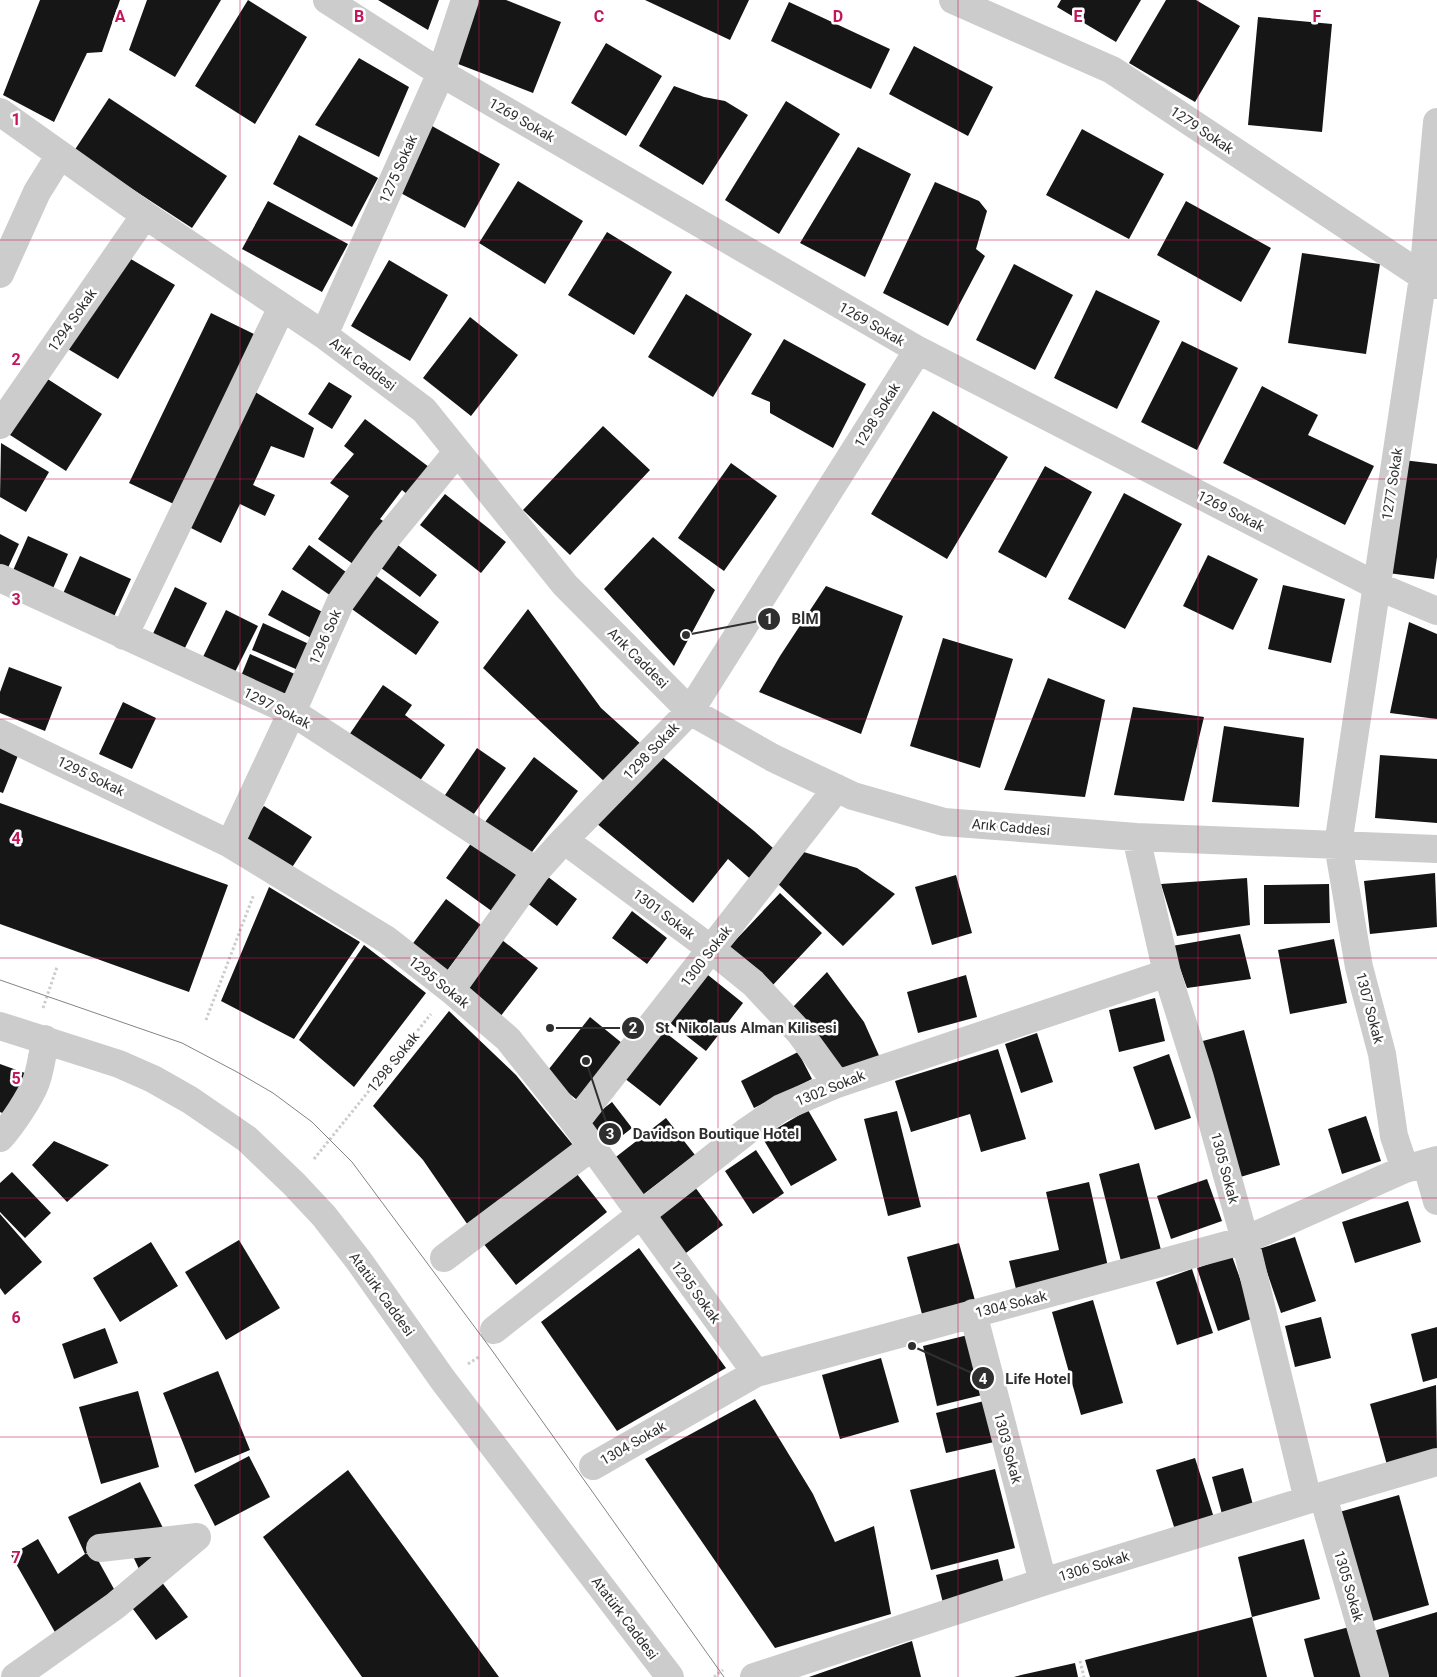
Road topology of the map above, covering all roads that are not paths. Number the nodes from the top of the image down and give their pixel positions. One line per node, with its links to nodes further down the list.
1 (327, 0): 4 (street, 1269 Sokak)
2 (465, 0): 4 (street, 1275 Sokak)
3 (953, 0): 10 (street, 1279 Sokak)
4 (441, 73): 12 (street, 1275 Sokak); 13 (street, 1269 Sokak)
5 (0, 112): 7 (street, Arık Caddesi)
6 (1437, 122): 10 (street, 1277 Sokak)
7 (60, 155): 8 (street, Arık Caddesi); 9 (street)
8 (145, 215): 11 (street, Arık Caddesi); 14 (street, 1294 Sokak)
9 (0, 274)
10 (1430, 282): 17 (street, 1277 Sokak)
11 (282, 307): 12 (street, Arık Caddesi); 19 (street)
12 (324, 336): 15 (street, Arık Caddesi)
13 (918, 350): 17 (street, 1269 Sokak); 20 (street, 1298 Sokak)
14 (0, 425)
15 (457, 452): 20 (street, Arık Caddesi); 21 (street, 1296 Sok)
16 (0, 578): 19 (street, 1297 Sokak)
17 (1377, 586): 18 (street, 1269 Sokak); 27 (street, 1277 Sokak)
18 (1437, 611)
19 (124, 636): 21 (street, 1297 Sokak)
20 (690, 711): 23 (street, Arık Caddesi); 25 (street, 1298 Sokak)
21 (292, 712): 26 (street, 1296 Sok); 29 (street, 1297 Sokak)
22 (0, 733): 26 (street, 1295 Sokak)
23 (837, 788): 24 (street, Arık Caddesi); 30 (street, 1300 Sokak)
24 (1136, 837): 27 (street, Arık Caddesi); 31 (street, 1305 Sokak)
25 (564, 840): 29 (street, 1298 Sokak); 30 (street, 1301 Sokak)
26 (230, 844): 32 (street, 1295 Sokak)
27 (1338, 845): 28 (street, Arık Caddesi); 39 (street, 1307 Sokak)
28 (1437, 849)
29 (536, 871): 32 (street, 1298 Sokak)
30 (711, 949): 35 (street, 1301 Sokak); 36 (street, 1300 Sokak)
31 (1167, 973): 35 (street, 1302 Sokak); 42 (street, 1305 Sokak)
32 (451, 990): 36 (street, 1295 Sokak)
33 (0, 1026): 34 (street, Atatürk Caddesi)
34 (45, 1039): 37 (street); 53 (street, Atatürk Caddesi)
35 (836, 1084): 41 (street, 1302 Sokak)
36 (575, 1123): 38 (street, 1295 Sokak)
37 (0, 1138)
38 (593, 1146): 41 (street, 1295 Sokak); 43 (street)
39 (1423, 1164): 40 (street, 1307 Sokak); 42 (street, 1304 Sokak)
40 (1437, 1201)
41 (640, 1215): 45 (street, 1302 Sokak); 46 (street, 1295 Sokak)
42 (1245, 1240): 44 (street, 1304 Sokak); 49 (street, 1305 Sokak)
43 (444, 1258)
44 (973, 1313): 46 (street, 1304 Sokak); 51 (street, 1303 Sokak)
45 (494, 1330)
46 (756, 1373): 48 (street, 1304 Sokak)
47 (1437, 1462): 49 (street, 1306 Sokak)
48 (593, 1466)
49 (1315, 1498): 51 (street, 1306 Sokak); 55 (street, 1305 Sokak)
50 (100, 1548): 52 (street)
51 (1043, 1582): 54 (street, 1306 Sokak)
52 (15, 1677)
53 (670, 1677)
54 (754, 1677)
55 (1375, 1677)

